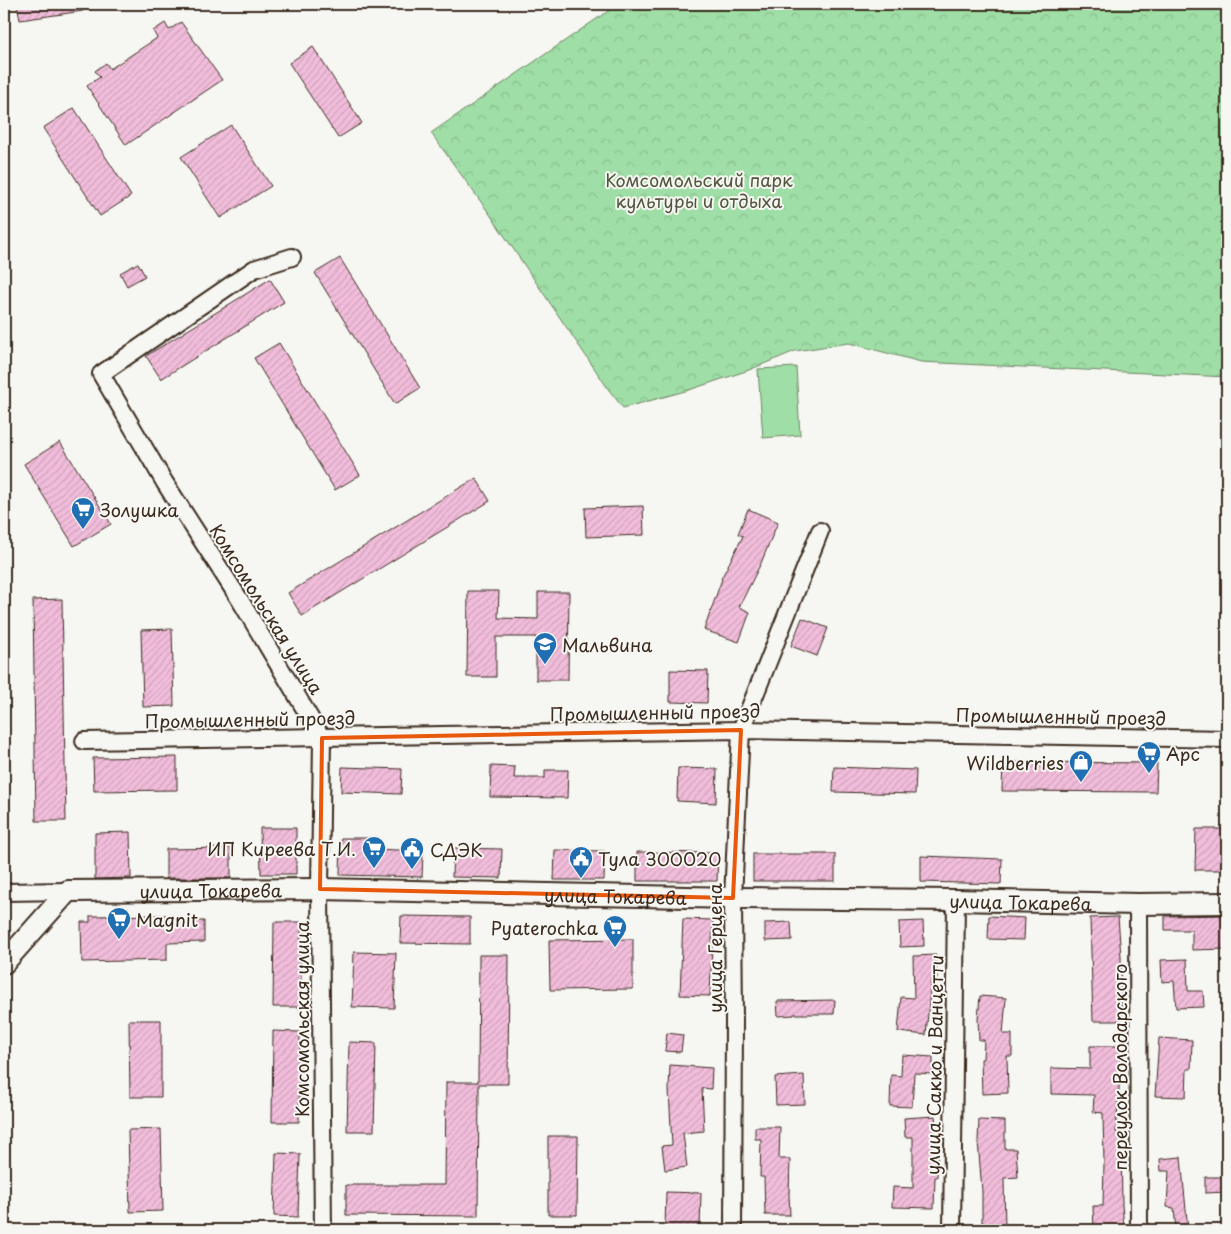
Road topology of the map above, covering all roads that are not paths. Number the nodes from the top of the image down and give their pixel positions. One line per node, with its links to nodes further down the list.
1 (292, 257): 4 (street, Комсомольская улица)
2 (820, 531): 3 (street, улица Герцена)
3 (741, 730): 4 (street, Промышленный проезд); 5 (street, Промышленный проезд); 10 (street, улица Герцена)
4 (322, 738): 6 (street, Промышленный проезд); 7 (street, Комсомольская улица)
5 (1227, 739)
6 (84, 741)
7 (320, 889): 9 (street, улица Токарева); 10 (street, улица Токарева); 15 (street, Комсомольская улица)
8 (4, 892): 9 (street, улица Токарева)
9 (68, 892): 14 (street)
10 (733, 898): 11 (street, улица Токарева); 16 (street, улица Герцена)
11 (956, 900): 13 (street, улица Токарева); 17 (street, улица Сакко и Ванцетти)
12 (1227, 903): 13 (street, улица Токарева)
13 (1138, 904): 18 (street, переулок Володарского)
14 (4, 963)
15 (323, 1230)
16 (732, 1230)
17 (952, 1230)
18 (1139, 1230)

